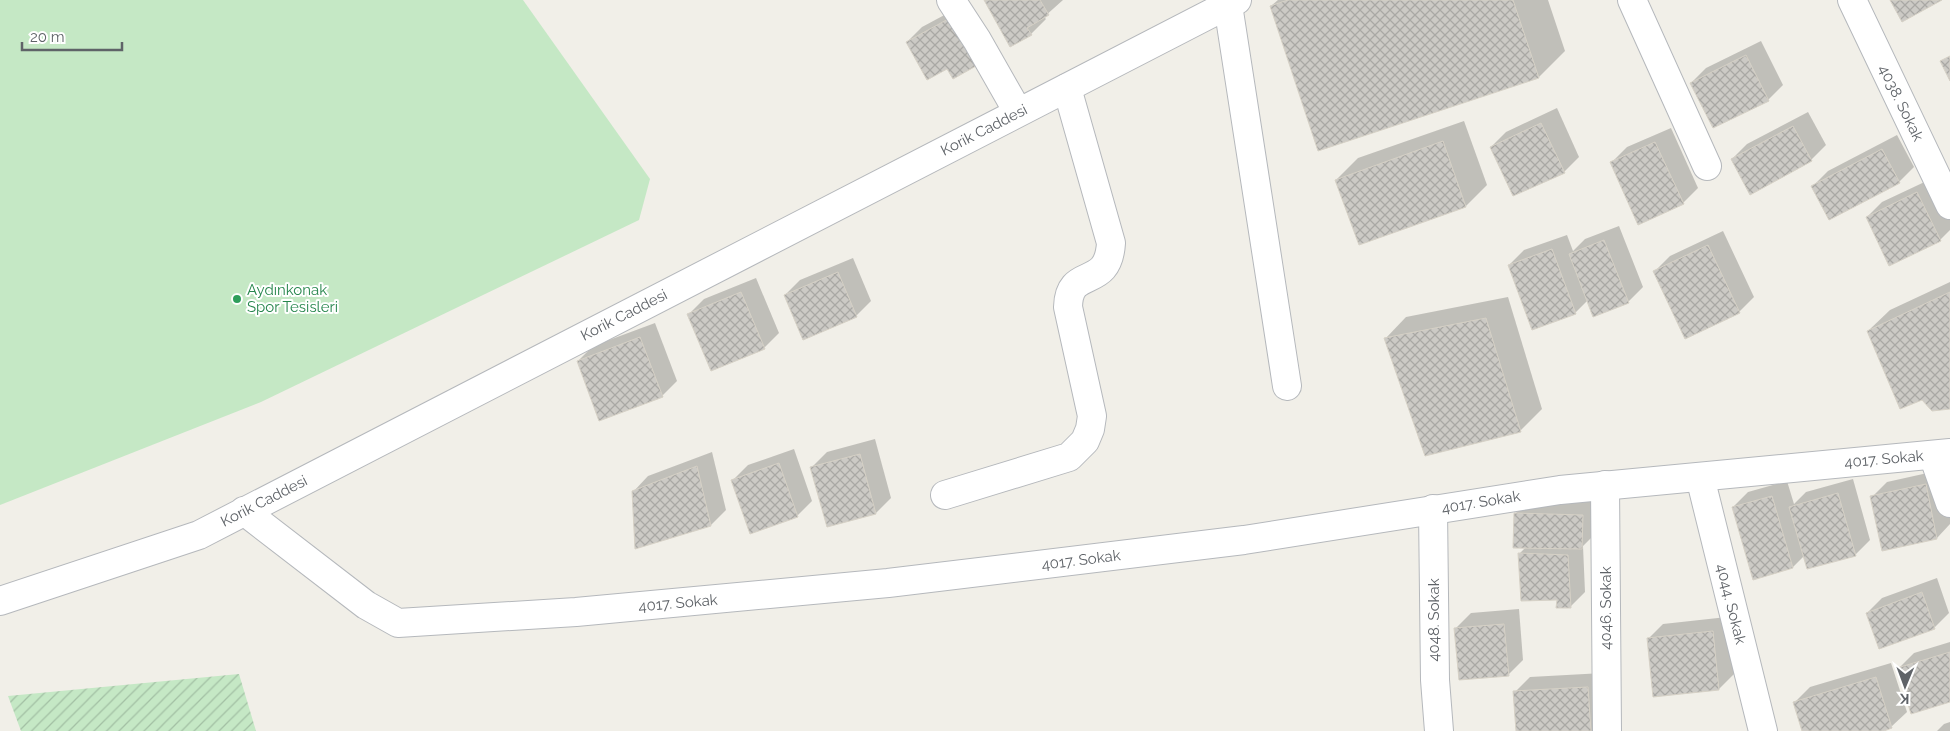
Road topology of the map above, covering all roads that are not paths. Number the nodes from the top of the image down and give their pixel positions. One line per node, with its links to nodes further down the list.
1 (951, 0): 6 (street)
2 (1632, 0): 7 (street)
3 (1852, 0): 8 (street, 4038. Sokak)
4 (1232, 2): 5 (street, Korik Caddesi); 9 (street)
5 (1067, 88): 6 (street, Korik Caddesi); 13 (street)
6 (1018, 112): 16 (street, Korik Caddesi)
7 (1707, 166)
8 (1950, 206)
9 (1287, 386)
10 (1941, 454): 11 (street, 4017. Sokak); 14 (street)
11 (1700, 477): 12 (street, 4017. Sokak); 20 (street, 4044. Sokak)
12 (1605, 486): 15 (street, 4017. Sokak); 19 (street, 4046. Sokak)
13 (945, 495)
14 (1950, 503)
15 (1434, 509): 16 (street, 4017. Sokak); 18 (street, 4048. Sokak)
16 (244, 511): 17 (street, Korik Caddesi)
17 (0, 601)
18 (1439, 731)
19 (1606, 731)
20 (1763, 731)

